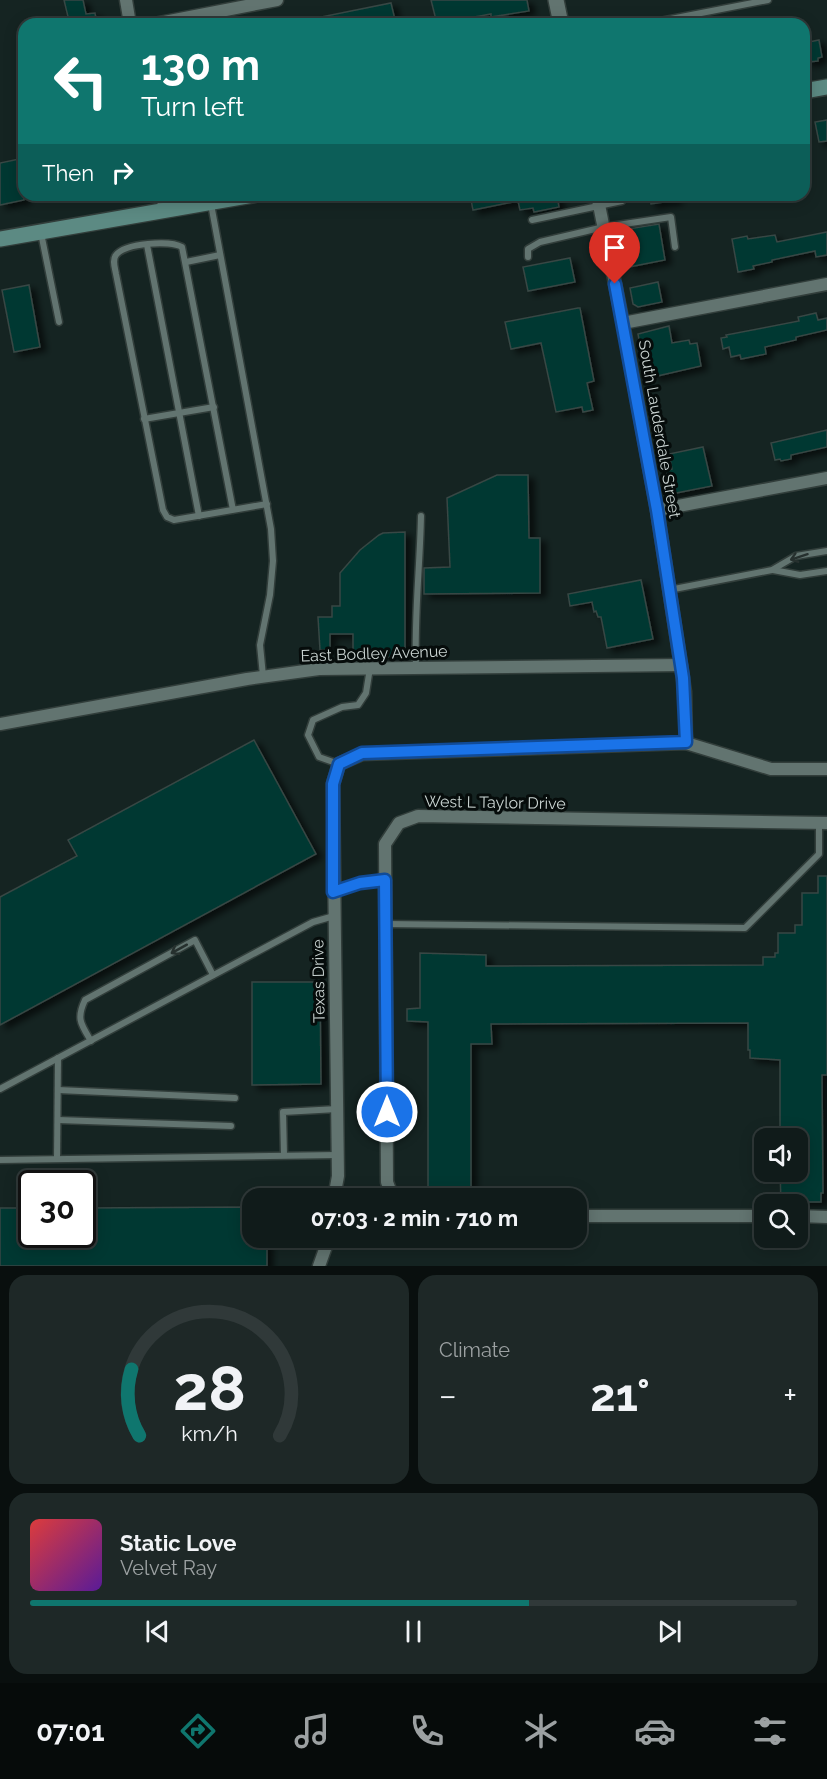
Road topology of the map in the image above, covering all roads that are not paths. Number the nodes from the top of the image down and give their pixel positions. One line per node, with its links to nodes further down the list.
1 (126, 0): 5 (street)
2 (277, 0): 6 (street)
3 (556, 0): 7 (street)
4 (768, 0): 8 (lane)
5 (129, 18)
6 (185, 18)
7 (560, 18)
8 (676, 18)
9 (827, 87): 10 (main road)
10 (810, 90)
11 (163, 201): 16 (street)
12 (222, 201): 15 (main road)
13 (595, 201): 17 (lane)
14 (598, 201): 18 (street, South Lauderdale Street)
15 (211, 203): 16 (main road); 23 (lane)
16 (165, 211): 19 (main road)
17 (532, 220)
18 (604, 227): 22 (lane); 24 (lane); 28 (street, South Lauderdale Street)
19 (41, 232): 20 (main road); 27 (lane)
20 (0, 239)
21 (147, 245): 25 (lane); 30 (lane); 31 (lane)
22 (675, 247)
23 (220, 255): 25 (lane); 33 (lane)
24 (528, 257)
25 (186, 262): 29 (lane)
26 (827, 284): 28 (street)
27 (59, 322)
28 (623, 322): 35 (street, South Lauderdale Street)
29 (213, 407): 30 (lane); 34 (lane)
30 (179, 413): 31 (lane); 36 (lane)
31 (144, 419): 36 (lane)
32 (827, 478): 35 (street)
33 (267, 504): 34 (lane); 45 (lane)
34 (233, 510): 36 (lane)
35 (657, 510): 41 (street, South Lauderdale Street)
36 (199, 516)
37 (421, 516): 44 (lane)
38 (827, 551): 39 (lane, one-way to 39)
39 (772, 570): 40 (lane); 41 (lane)
40 (827, 571)
41 (669, 590): 42 (street, South Lauderdale Street)
42 (681, 665): 44 (street, East Bodley Avenue); 47 (street, South Lauderdale Street)
43 (370, 668): 44 (street, East Bodley Avenue); 45 (street, East Bodley Avenue); 48 (lane)
44 (416, 668)
45 (263, 676): 46 (street, East Bodley Avenue)
46 (0, 724)
47 (686, 742): 48 (street); 49 (street)
48 (339, 764): 52 (street, Texas Drive)
49 (827, 769)
50 (823, 823): 51 (street, West L Taylor Drive); 54 (lane)
51 (385, 880): 52 (lane); 54 (street, West L Taylor Drive)
52 (333, 892): 53 (street, Texas Drive)
53 (334, 916): 55 (lane); 61 (street, Texas Drive)
54 (386, 924): 69 (street, West L Taylor Drive)
55 (213, 975): 56 (lane); 56 (lane, one-way to 56)
56 (91, 1041): 57 (lane)
57 (58, 1058): 58 (lane); 59 (lane)
58 (0, 1089)
59 (58, 1090): 60 (lane); 62 (lane)
60 (235, 1098)
61 (337, 1109): 64 (lane); 65 (street, Texas Drive)
62 (57, 1120): 63 (lane); 66 (lane)
63 (231, 1126)
64 (284, 1155): 65 (lane); 66 (lane)
65 (337, 1155): 68 (street, Texas Drive)
66 (57, 1158): 67 (lane)
67 (0, 1160)
68 (336, 1188)
69 (389, 1188)
70 (587, 1216): 71 (street)
71 (754, 1216)
72 (808, 1216): 73 (street)
73 (827, 1216)
74 (325, 1248): 75 (street)
75 (319, 1266)

